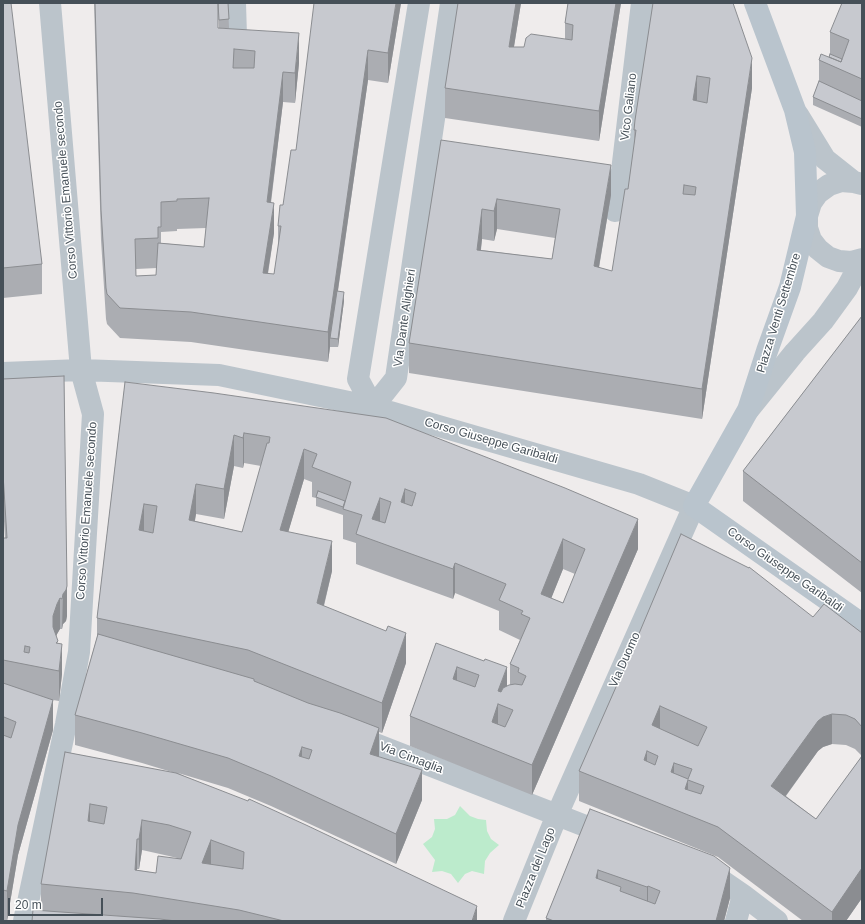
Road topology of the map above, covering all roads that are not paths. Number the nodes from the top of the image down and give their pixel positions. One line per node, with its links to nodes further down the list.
1 (50, 3): 17 (street, Corso Vittorio Emanuele secondo)
2 (235, 3): 7 (street)
3 (419, 3): 19 (street)
4 (451, 3): 9 (street, Via Dante Alighieri)
5 (642, 3): 12 (street, Vico Galiano)
6 (755, 3): 8 (street, Piazza Venti Settembre)
7 (236, 36)
8 (795, 110): 13 (street, Piazza Venti Settembre); 15 (street, Piazza Venti Settembre)
9 (430, 143): 10 (street); 19 (street, Via Dante Alighieri)
10 (453, 146)
11 (599, 168): 12 (street)
12 (622, 171): 14 (street, Vico Galiano)
13 (859, 182): 15 (street, Piazza Venti Settembre)
14 (615, 211)
15 (807, 216): 16 (street, Piazza Venti Settembre); 20 (street, Piazza Venti Settembre)
16 (862, 259): 20 (street, Piazza Venti Settembre)
17 (81, 370): 18 (street, Corso Giuseppe Garibaldi); 19 (street, Corso Giuseppe Garibaldi); 23 (street, Corso Vittorio Emanuele secondo)
18 (3, 373)
19 (373, 407): 21 (street, Corso Giuseppe Garibaldi)
20 (748, 410): 21 (street, Piazza Venti Settembre)
21 (694, 506): 22 (street, Corso Giuseppe Garibaldi); 28 (street, Via Duomo)
22 (862, 624)
23 (78, 652): 24 (street); 26 (street, Corso Vittorio Emanuele secondo)
24 (101, 658)
25 (45, 718): 26 (street)
26 (66, 724): 32 (street, Corso Vittorio Emanuele secondo)
27 (331, 726): 28 (street, Via Cimaglia)
28 (557, 815): 29 (street, Via Cimaglia); 33 (street, Piazza del Lago)
29 (626, 841)
30 (683, 863): 31 (street)
31 (743, 895): 34 (street); 35 (street)
32 (24, 921)
33 (514, 921)
34 (736, 921)
35 (776, 921)

